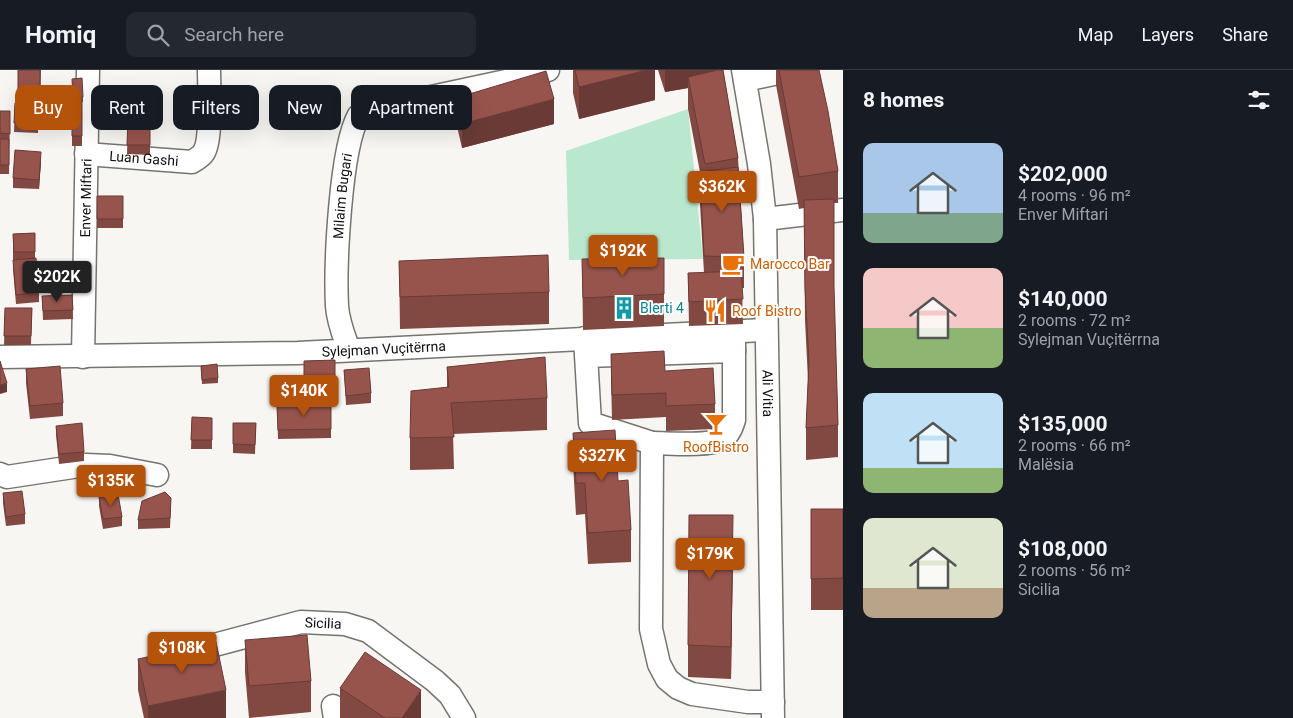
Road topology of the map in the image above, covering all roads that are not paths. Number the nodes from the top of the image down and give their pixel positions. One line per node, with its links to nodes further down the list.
1 (88, 70): 6 (street, Enver Miftari)
2 (210, 70): 6 (street, Luan Gashi)
3 (548, 70): 12 (street, Milaim Bugari)
4 (792, 70): 5 (street)
5 (744, 75): 8 (street, Ali Vitia)
6 (86, 154): 13 (street, Enver Miftari)
7 (843, 210): 8 (street)
8 (765, 219): 9 (street, Ali Vitia)
9 (766, 330): 10 (street, Sylejman Vuçitërrna); 20 (street, Ali Vitia)
10 (734, 341): 11 (street, Sylejman Vuçitërrna); 15 (street)
11 (586, 347): 12 (street, Sylejman Vuçitërrna); 15 (street)
12 (349, 350): 13 (street, Sylejman Vuçitërrna)
13 (83, 356): 14 (street, Sylejman Vuçitërrna)
14 (0, 357)
15 (652, 443): 20 (street)
16 (0, 474): 17 (street)
17 (157, 475)
18 (168, 657): 19 (street, Sicilia)
19 (446, 690): 21 (street); 22 (street, Sicilia)
20 (772, 710)
21 (448, 718)
22 (464, 718)

